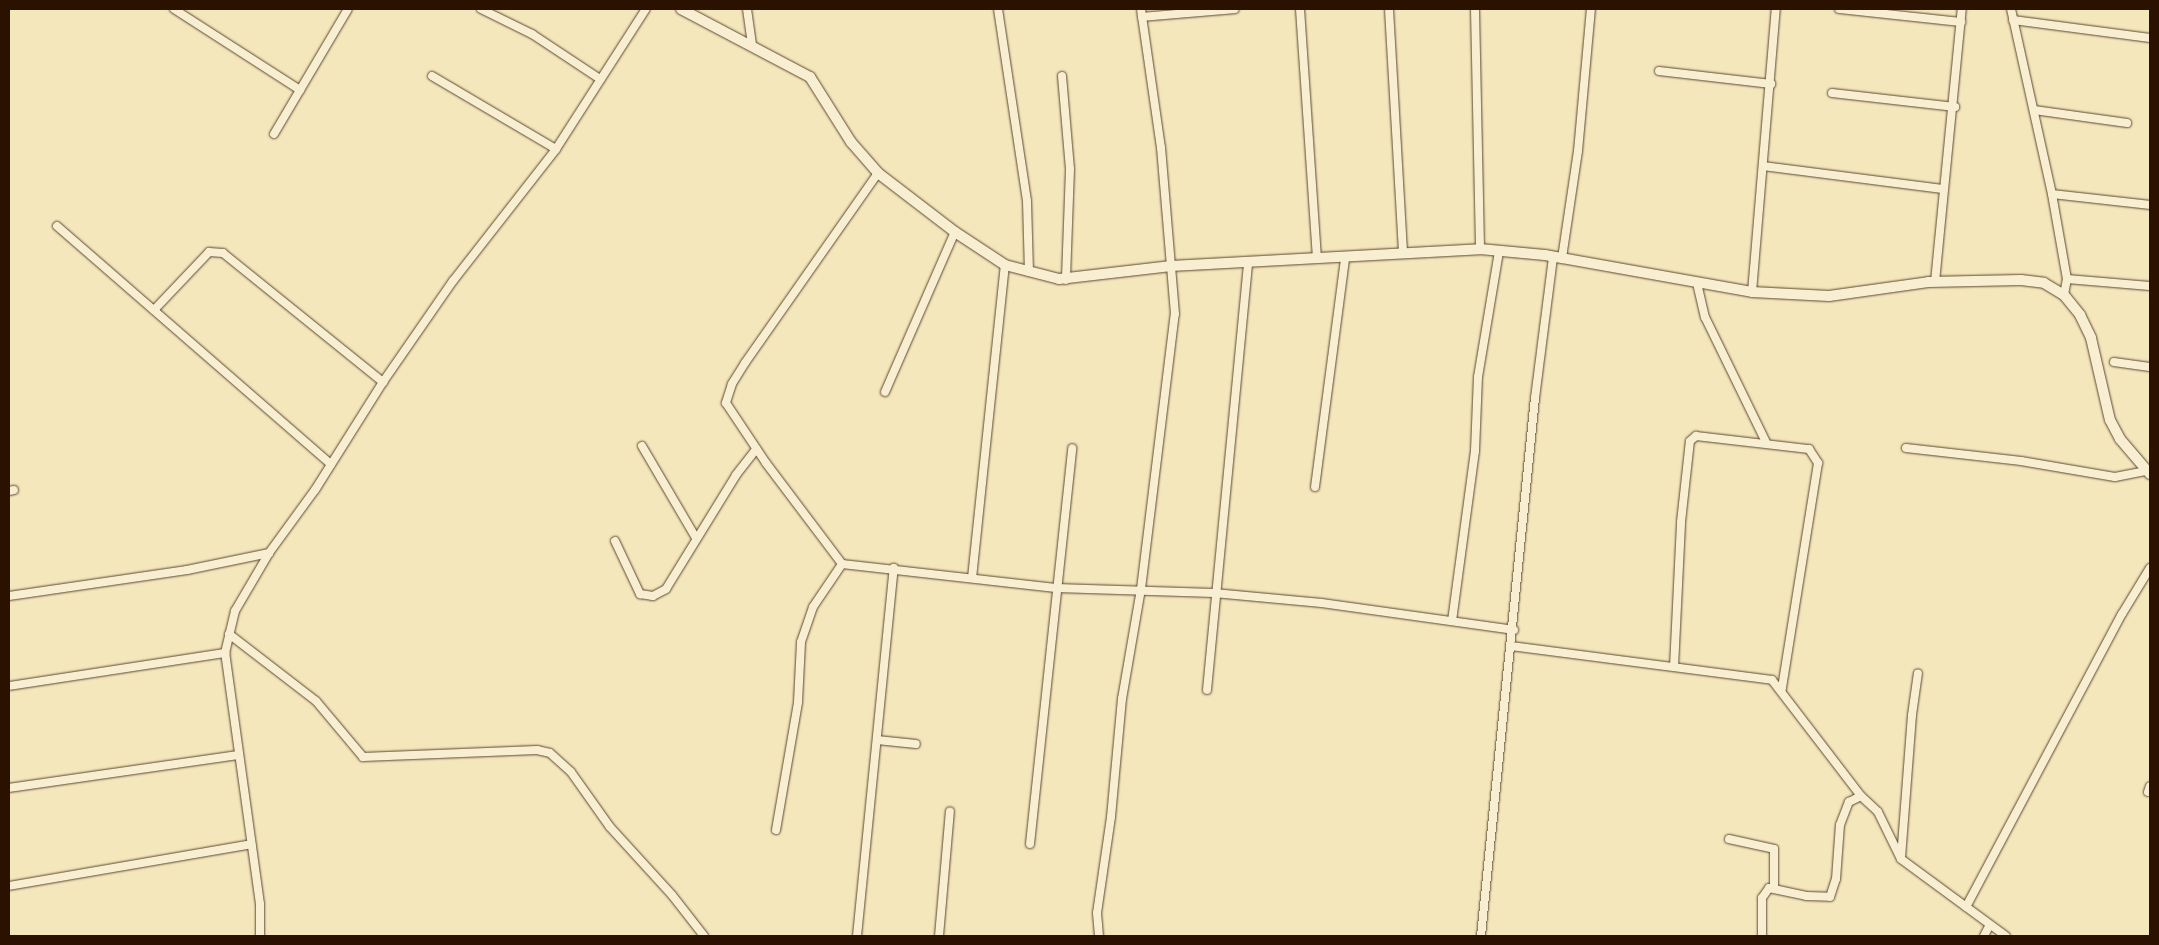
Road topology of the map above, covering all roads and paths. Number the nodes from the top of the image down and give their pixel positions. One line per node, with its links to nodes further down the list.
1 (174, 9): 27 (street)
2 (348, 9): 27 (street)
3 (481, 9): 25 (street)
4 (646, 9): 25 (street)
5 (681, 9): 21 (main road)
6 (747, 9): 21 (street)
7 (998, 9): 50 (street)
8 (1235, 9): 17 (street)
9 (1300, 9): 45 (street)
10 (1388, 9): 43 (street)
11 (1475, 9): 41 (street)
12 (1591, 9): 44 (street)
13 (1776, 9): 26 (street)
14 (1839, 9): 19 (street)
15 (1962, 9): 19 (street)
16 (2011, 9): 18 (street)
17 (1141, 13): 49 (street)
18 (2013, 20): 20 (street); 30 (street)
19 (1961, 22): 29 (street)
20 (2150, 38)
21 (752, 45): 35 (main road)
22 (1659, 71): 26 (street)
23 (432, 76): 33 (street)
24 (1062, 76): 51 (street)
25 (600, 78): 33 (street)
26 (1771, 84): 34 (street)
27 (300, 90): 32 (street)
28 (1832, 93): 29 (street)
29 (1955, 107): 36 (street)
30 (2034, 110): 31 (street); 37 (street)
31 (2126, 123)
32 (274, 134)
33 (556, 149): 61 (street)
34 (1763, 166): 36 (street); 56 (street)
35 (878, 173): 40 (main road); 67 (street)
36 (1943, 189): 53 (street)
37 (2052, 194): 38 (street); 52 (street)
38 (2150, 205)
39 (57, 226): 58 (street)
40 (955, 232): 48 (main road); 62 (street)
41 (1480, 249): 42 (main road); 43 (main road)
42 (1499, 251): 44 (main road); 82 (street)
43 (1403, 254): 46 (main road)
44 (1557, 257): 54 (main road); 83 (street)
45 (1317, 258): 46 (main road); 47 (main road)
46 (1344, 259): 70 (street)
47 (1248, 262): 49 (main road); 80 (street)
48 (1005, 265): 50 (main road); 77 (street)
49 (1171, 266): 51 (main road); 79 (street)
50 (1029, 272): 51 (main road)
51 (1066, 280)
52 (2067, 280): 55 (street); 57 (street)
53 (1935, 282): 56 (main road); 57 (main road)
54 (1697, 283): 56 (main road); 63 (street)
55 (2150, 286)
56 (1752, 292)
57 (2064, 296): 69 (main road)
58 (154, 310): 61 (street); 68 (street)
59 (2114, 362): 60 (street)
60 (2150, 366)
61 (383, 382): 68 (street)
62 (885, 392)
63 (1766, 442): 87 (street); 91 (street)
64 (642, 446): 71 (street)
65 (1072, 448): 78 (street)
66 (1906, 448): 69 (street)
67 (756, 449): 71 (street); 74 (street)
68 (330, 464): 73 (street)
69 (2148, 473)
70 (1315, 487)
71 (696, 538): 72 (street)
72 (615, 541)
73 (269, 553): 81 (street); 84 (street)
74 (842, 564): 75 (street); 98 (street)
75 (894, 568): 77 (street); 92 (street)
76 (2150, 568): 105 (street)
77 (972, 578): 78 (street)
78 (1056, 588): 79 (street); 101 (street)
79 (1141, 589): 80 (street); 111 (street)
80 (1214, 593): 82 (street); 90 (street)
81 (9, 596)
82 (1452, 621): 83 (street)
83 (1514, 630): 85 (street)
84 (229, 634): 86 (street); 108 (street)
85 (1511, 646): 87 (street); 112 (street)
86 (225, 653): 89 (street); 94 (street)
87 (1674, 667): 91 (street)
88 (1918, 673): 102 (street)
89 (9, 686)
90 (1207, 690)
91 (1782, 690): 96 (street)
92 (877, 740): 93 (street); 109 (street)
93 (916, 744)
94 (238, 755): 95 (street); 100 (street)
95 (9, 788)
96 (1861, 796): 102 (street); 104 (street)
97 (950, 811): 110 (street)
98 (776, 830)
99 (1729, 839): 104 (street)
100 (251, 844): 103 (street); 107 (street)
101 (1030, 844)
102 (1901, 859): 105 (street)
103 (9, 886)
104 (1774, 886): 113 (street)
105 (1966, 907): 106 (street)
106 (1989, 926): 114 (street); 115 (street)
107 (260, 936)
108 (704, 936)
109 (857, 936)
110 (939, 936)
111 (1098, 936)
112 (1481, 936)
113 (1762, 936)
114 (1984, 936)
115 (2006, 936)

